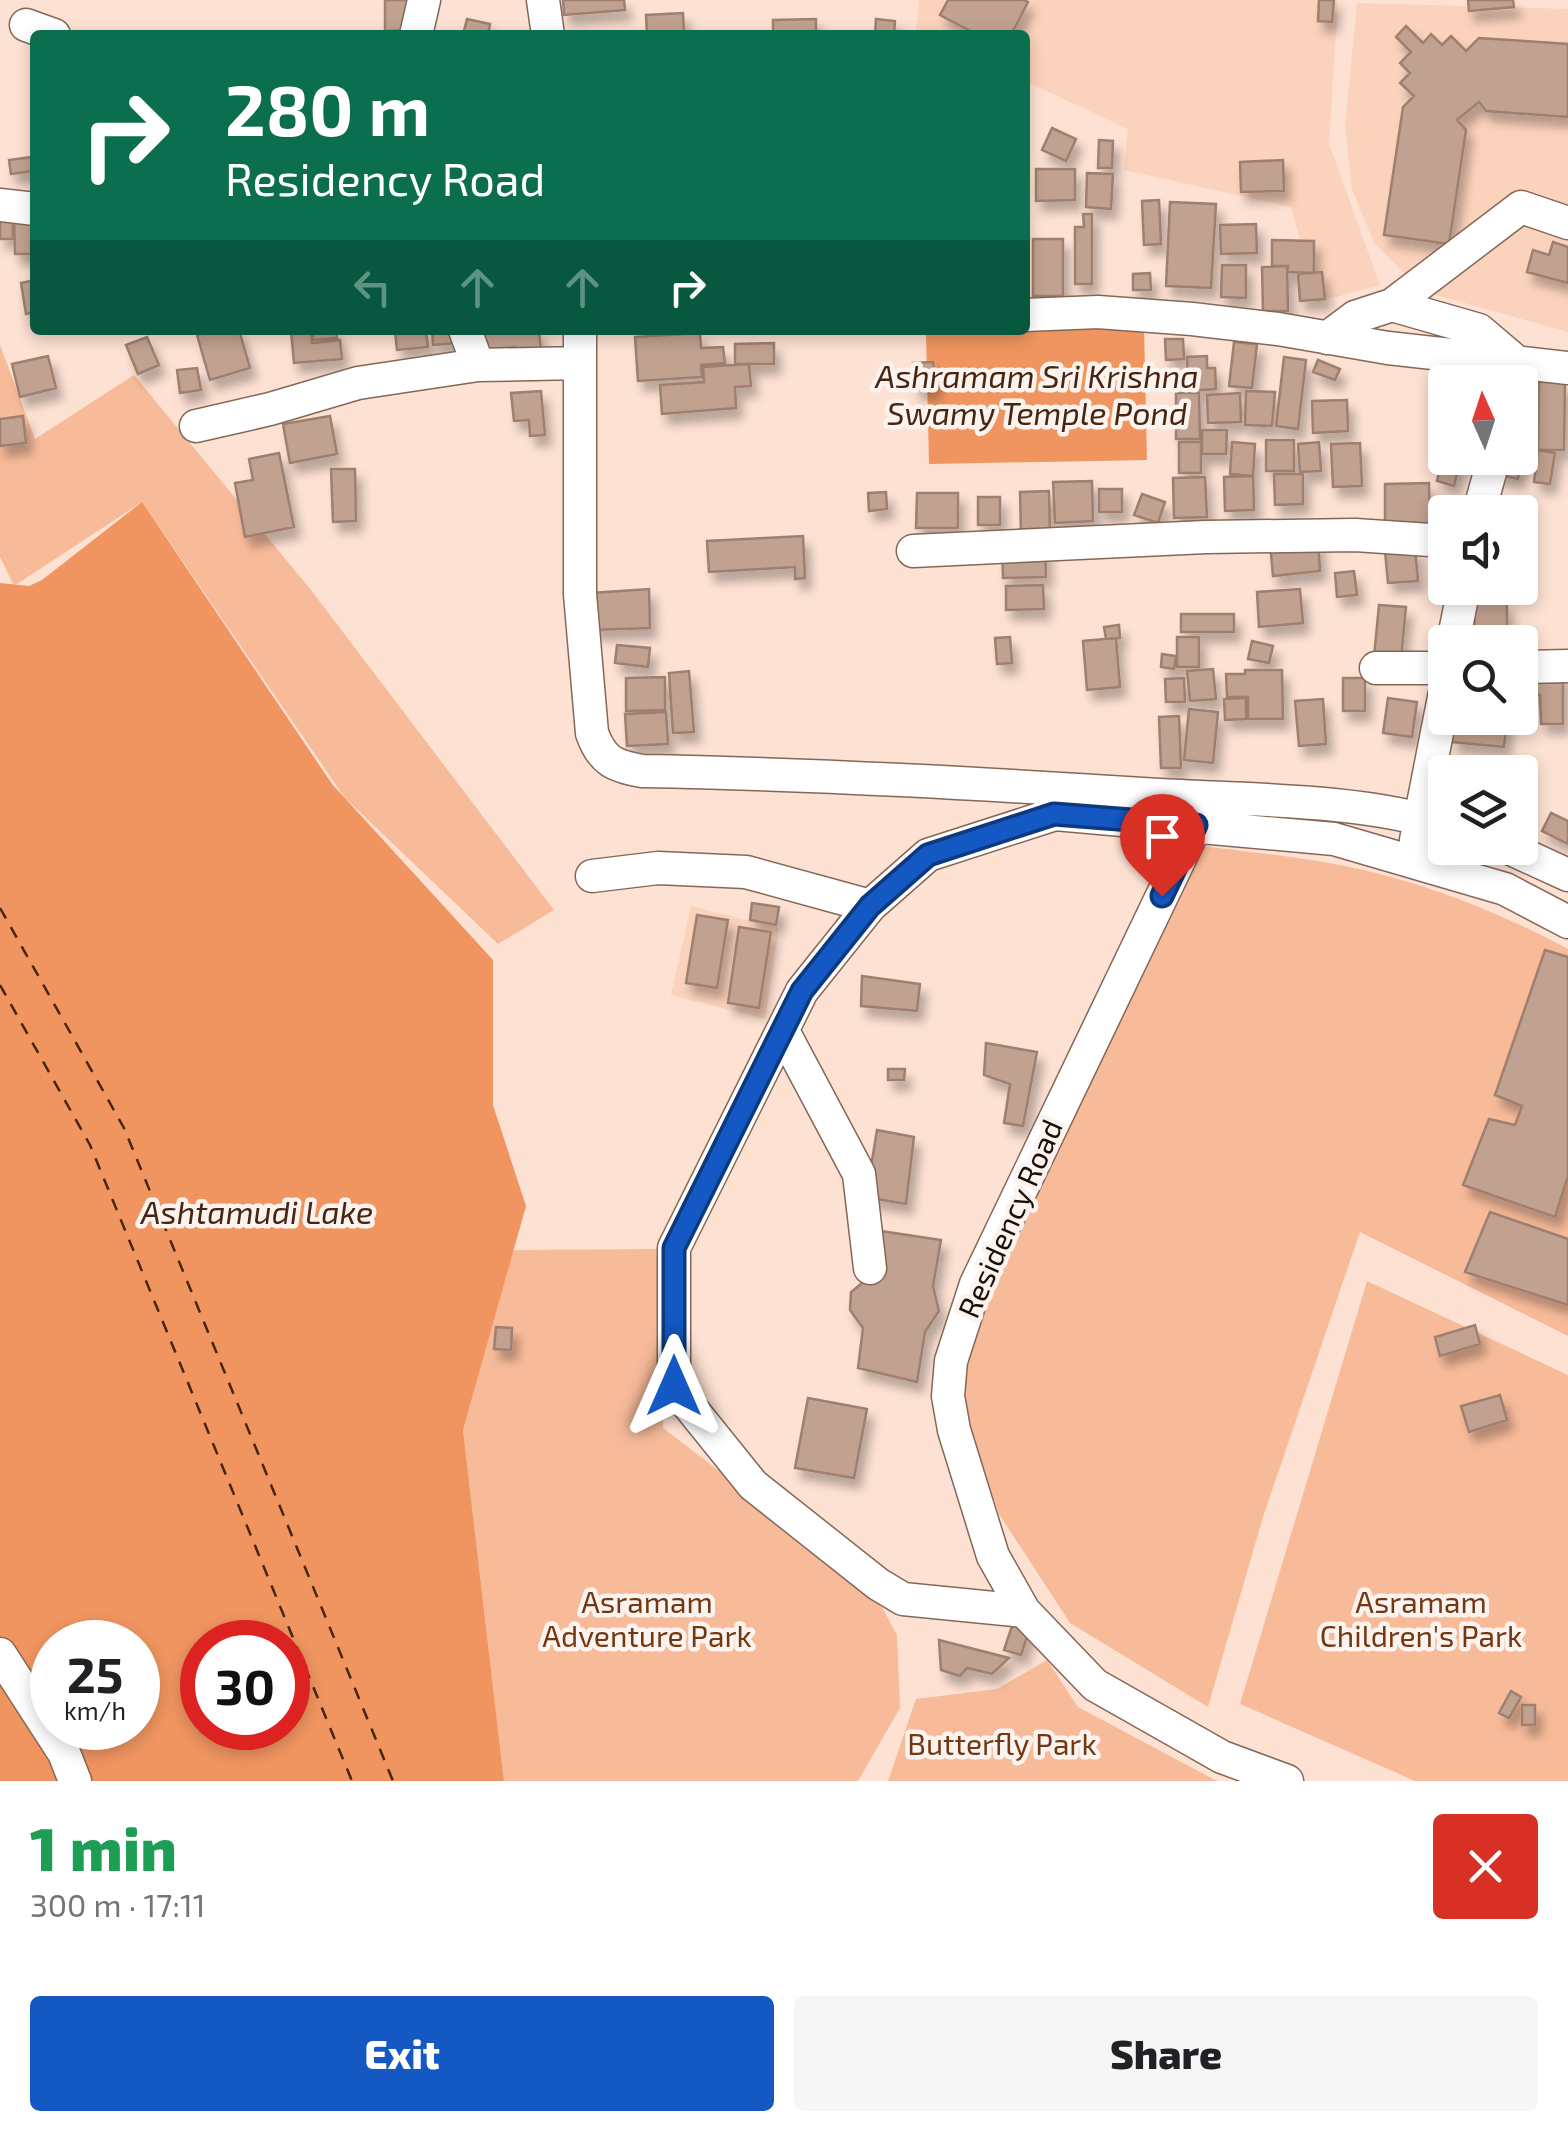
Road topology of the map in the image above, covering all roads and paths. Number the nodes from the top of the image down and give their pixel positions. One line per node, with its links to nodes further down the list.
1 (424, 0): 3 (street)
2 (543, 0): 4 (street)
3 (417, 30)
4 (547, 30)
5 (0, 205): 6 (street)
6 (30, 208)
7 (1555, 218): 8 (street)
8 (1403, 308): 12 (street); 13 (street); 17 (street)
9 (1030, 316): 12 (street)
10 (467, 335): 15 (street)
11 (580, 335): 14 (street)
12 (1327, 338): 13 (street)
13 (1416, 351): 16 (street)
14 (580, 364): 15 (street); 27 (street)
15 (478, 365): 20 (street)
16 (1483, 365)
17 (1511, 365)
18 (1568, 368): 19 (street)
19 (1538, 370)
20 (196, 426)
21 (1428, 540): 22 (street)
22 (913, 551)
23 (1568, 666): 24 (street)
24 (1538, 667)
25 (1376, 668): 26 (street)
26 (1428, 668)
27 (1428, 822)
28 (1196, 825): 30 (street); 34 (street); 38 (street, Residency Road)
29 (1428, 831): 30 (street)
30 (1410, 862): 35 (street)
31 (1538, 862): 32 (street)
32 (1568, 875)
33 (592, 876): 34 (street)
34 (870, 906): 36 (street)
35 (1568, 922)
36 (783, 1030): 37 (street); 38 (street)
37 (870, 1268)
38 (1024, 1611): 41 (street, Residency Road)
39 (0, 1654): 40 (street)
40 (75, 1781)
41 (1286, 1781)

